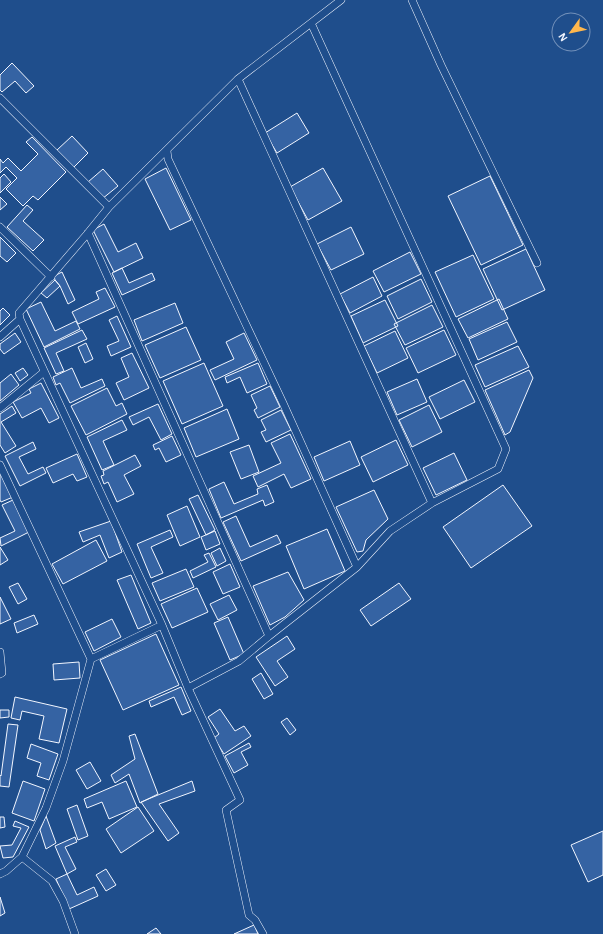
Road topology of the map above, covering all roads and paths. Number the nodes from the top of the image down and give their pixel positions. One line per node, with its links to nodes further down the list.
1 (341, 0): 3 (street)
2 (412, 0): 10 (street)
3 (311, 23): 4 (street); 17 (street)
4 (238, 79): 6 (street); 17 (street)
5 (0, 98): 7 (street)
6 (167, 150): 7 (street); 18 (street)
7 (110, 207): 9 (street)
8 (0, 227): 11 (street)
9 (88, 233): 11 (street); 20 (street)
10 (537, 263)
11 (51, 277): 12 (street)
12 (20, 319): 13 (street); 14 (street)
13 (0, 336)
14 (44, 372): 15 (street); 19 (street)
15 (0, 408)
16 (0, 465): 22 (street)
17 (432, 503): 18 (street)
18 (357, 566): 20 (street)
19 (162, 625): 22 (street); 24 (street)
20 (269, 636): 24 (street)
21 (0, 652): 23 (street)
22 (91, 659): 25 (street)
23 (0, 674)
24 (188, 688): 28 (street)
25 (22, 857): 26 (street); 27 (street)
26 (0, 874)
27 (74, 934)
28 (263, 934)

